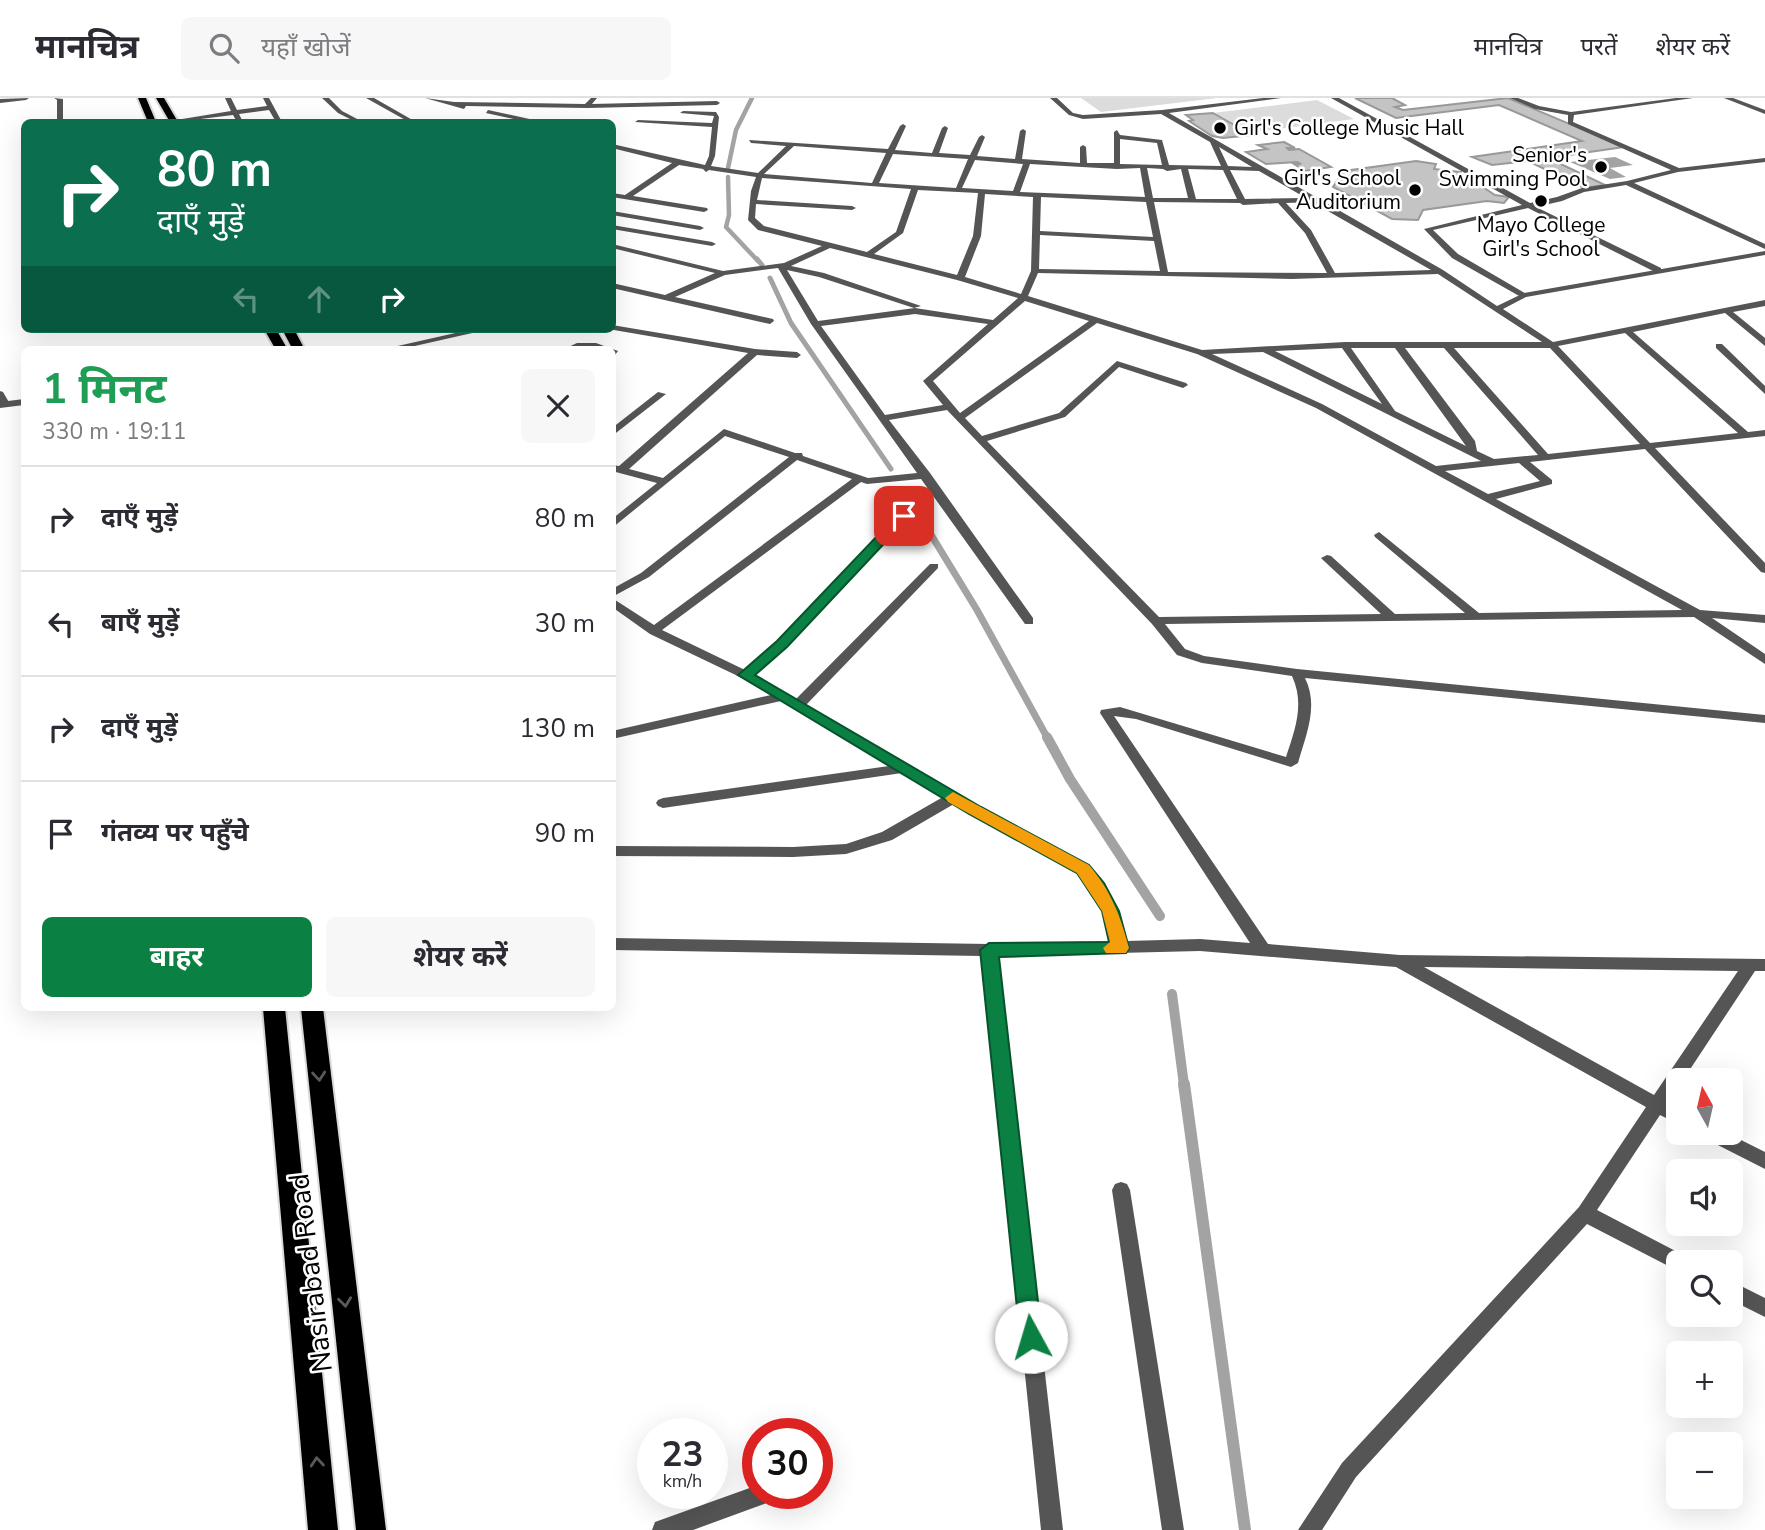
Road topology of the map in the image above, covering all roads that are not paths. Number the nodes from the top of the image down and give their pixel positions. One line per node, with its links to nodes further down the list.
1 (26, 98): 18 (street)
2 (57, 98): 31 (street)
3 (142, 98): 32 (highway)
4 (160, 98): 33 (highway)
5 (228, 98): 25 (street)
6 (265, 98): 24 (street)
7 (325, 98): 37 (street)
8 (369, 98): 38 (street)
9 (428, 98): 21 (street)
10 (559, 98): 23 (street)
11 (594, 98): 22 (street)
12 (1054, 98): 26 (street)
13 (1278, 98): 26 (street)
14 (1334, 98): 85 (street)
15 (1513, 98): 30 (street)
16 (1690, 98): 30 (street)
17 (1727, 98): 27 (street)
18 (0, 100)
19 (675, 101): 20 (street); 22 (street)
20 (716, 101): 29 (street)
21 (455, 104): 23 (street); 39 (street)
22 (587, 106): 23 (street)
23 (550, 107)
24 (270, 108): 25 (street); 36 (street)
25 (237, 112): 34 (street); 35 (street)
26 (1162, 112): 47 (street)
27 (1765, 112)
28 (636, 113): 29 (street)
29 (716, 114): 41 (street)
30 (1571, 114): 67 (street)
31 (60, 119)
32 (151, 119)
33 (172, 119)
34 (193, 119)
35 (239, 119)
36 (277, 119)
37 (354, 119)
38 (408, 119)
39 (521, 119)
40 (638, 122): 41 (street)
41 (715, 125): 65 (street)
42 (904, 126): 52 (street)
43 (945, 128): 54 (street)
44 (1023, 131): 57 (street)
45 (982, 137): 55 (street)
46 (751, 141): 48 (street)
47 (1212, 142): 66 (street); 68 (street)
48 (794, 143): 52 (street); 69 (street)
49 (616, 147): 51 (street)
50 (1083, 147): 60 (street)
51 (622, 149): 53 (street); 59 (street)
52 (893, 150): 54 (street); 71 (street)
53 (616, 152)
54 (934, 154): 55 (street)
55 (974, 157): 57 (street); 73 (street)
56 (1765, 160): 67 (street)
57 (1018, 161): 58 (street)
58 (1027, 162): 60 (street); 75 (street)
59 (677, 163): 65 (street); 78 (street)
60 (1084, 165): 61 (street)
61 (1117, 167): 62 (street); 63 (street)
62 (1143, 168): 63 (street); 79 (street)
63 (1167, 169): 64 (street)
64 (1184, 169): 68 (street); 83 (street)
65 (708, 170): 69 (street)
66 (1258, 170): 68 (street); 80 (street)
67 (1678, 170): 70 (street)
68 (1226, 171): 84 (street)
69 (759, 174): 71 (street); 82 (street)
70 (1627, 183): 85 (street); 96 (street)
71 (874, 185): 72 (street)
72 (915, 187): 73 (street); 98 (street)
73 (958, 190): 74 (street)
74 (982, 191): 75 (street); 106 (street)
75 (1016, 194): 76 (street)
76 (1037, 195): 79 (street); 91 (street)
77 (616, 196): 78 (street)
78 (627, 197): 87 (street)
79 (1148, 200): 83 (street); 92 (street)
80 (1313, 200): 81 (street); 102 (street)
81 (1280, 201): 84 (street); 105 (street)
82 (752, 202): 86 (street); 94 (street)
83 (1193, 202): 84 (street)
84 (1243, 203)
85 (1529, 206): 100 (street); 108 (street)
86 (852, 208)
87 (704, 210)
88 (616, 214): 90 (street)
89 (616, 228): 93 (street)
90 (700, 228)
91 (1038, 233): 92 (street); 101 (street)
92 (1156, 239): 104 (street)
93 (712, 244)
94 (829, 245): 98 (street); 99 (street)
95 (616, 247): 103 (street)
96 (1765, 247)
97 (1765, 253): 100 (street)
98 (868, 255): 106 (street)
99 (776, 267): 103 (street); 112 (street); 118 (street)
100 (1658, 270): 108 (street)
101 (1035, 271): 104 (street); 110 (street)
102 (1440, 272): 105 (street); 113 (street)
103 (723, 273): 109 (street)
104 (1165, 275): 105 (street)
105 (1332, 275)
106 (960, 278): 110 (street)
107 (616, 286): 109 (street)
108 (1524, 295): 113 (street)
109 (667, 298): 116 (street)
110 (1023, 298): 115 (street); 117 (street)
111 (1765, 303): 114 (street)
112 (917, 306)
113 (1497, 309): 126 (street)
114 (1726, 310): 120 (street); 122 (street)
115 (1097, 319): 131 (street); 142 (street)
116 (770, 321)
117 (995, 323): 118 (street); 139 (street)
118 (815, 324): 141 (street)
119 (616, 329): 130 (street)
120 (1626, 330): 126 (street); 145 (street)
121 (467, 333): 127 (street)
122 (1765, 343)
123 (1446, 344): 125 (street); 126 (street); 150 (street)
124 (1345, 345): 125 (street); 129 (street); 140 (street)
125 (1398, 345): 148 (street)
126 (1552, 345): 147 (street)
127 (403, 346)
128 (1719, 346): 134 (street)
129 (1262, 349): 131 (street); 140 (street)
130 (755, 352): 132 (street); 153 (street)
131 (1200, 352): 154 (street)
132 (797, 355)
133 (1184, 385): 146 (street)
134 (1765, 391)
135 (0, 394): 138 (street)
136 (661, 394): 143 (street)
137 (21, 402): 138 (street)
138 (3, 405)
139 (950, 407): 141 (street); 142 (street)
140 (1393, 412): 148 (street)
141 (884, 418): 155 (street)
142 (959, 418): 146 (street)
143 (616, 430)
144 (1765, 433): 145 (street)
145 (1746, 435): 147 (street)
146 (981, 440): 172 (street)
147 (1647, 445): 150 (street); 164 (street)
148 (1472, 452): 152 (street)
149 (798, 455): 156 (street); 157 (street); 165 (street)
150 (1546, 457): 151 (street)
151 (1521, 459): 152 (street); 158 (street)
152 (1493, 463): 154 (street)
153 (617, 469): 157 (street)
154 (1434, 470): 158 (street)
155 (926, 475): 156 (street); 171 (street)
156 (859, 478): 173 (street)
157 (663, 481): 160 (street)
158 (1486, 498): 167 (street)
159 (904, 516): 176 (street)
160 (616, 522)
161 (1379, 535): 168 (street)
162 (1327, 558): 169 (street)
163 (934, 566): 178 (street)
164 (1765, 570)
165 (616, 592)
166 (616, 604): 173 (street)
167 (1697, 613): 168 (street); 170 (street); 174 (street)
168 (1476, 616): 169 (street)
169 (1391, 617): 172 (street)
170 (1765, 619)
171 (1029, 621)
172 (1156, 621): 175 (street)
173 (654, 631): 176 (street)
174 (1765, 660)
175 (1297, 673): 179 (street); 188 (street)
176 (746, 675): 177 (street)
177 (780, 697): 178 (street); 180 (street)
178 (797, 706): 181 (street)
179 (1765, 719)
180 (616, 734)
181 (904, 768): 182 (street); 183 (street)
182 (953, 798): 184 (street); 186 (street)
183 (663, 803)
184 (616, 851)
185 (616, 944): 187 (street)
186 (1126, 947): 187 (street); 188 (street)
187 (989, 950): 206 (street)
188 (1263, 950): 189 (street)
189 (1400, 961): 190 (street); 193 (street)
190 (1758, 964): 193 (street)
191 (274, 1011): 203 (highway, Nasirabad Road, one-way to 191)
192 (312, 1011): 204 (highway, Nasirabad Road, one-way to 204)
193 (1657, 1106): 194 (street); 198 (street)
194 (1666, 1111)
195 (1734, 1145): 196 (street)
196 (1765, 1161)
197 (1121, 1190): 207 (street)
198 (1585, 1213): 199 (street); 208 (street)
199 (1666, 1256)
200 (1743, 1296): 201 (street)
201 (1765, 1308)
202 (742, 1501): 205 (street)
203 (323, 1530)
204 (371, 1530)
205 (663, 1530)
206 (1052, 1530)
207 (1173, 1530)
208 (1309, 1530)

